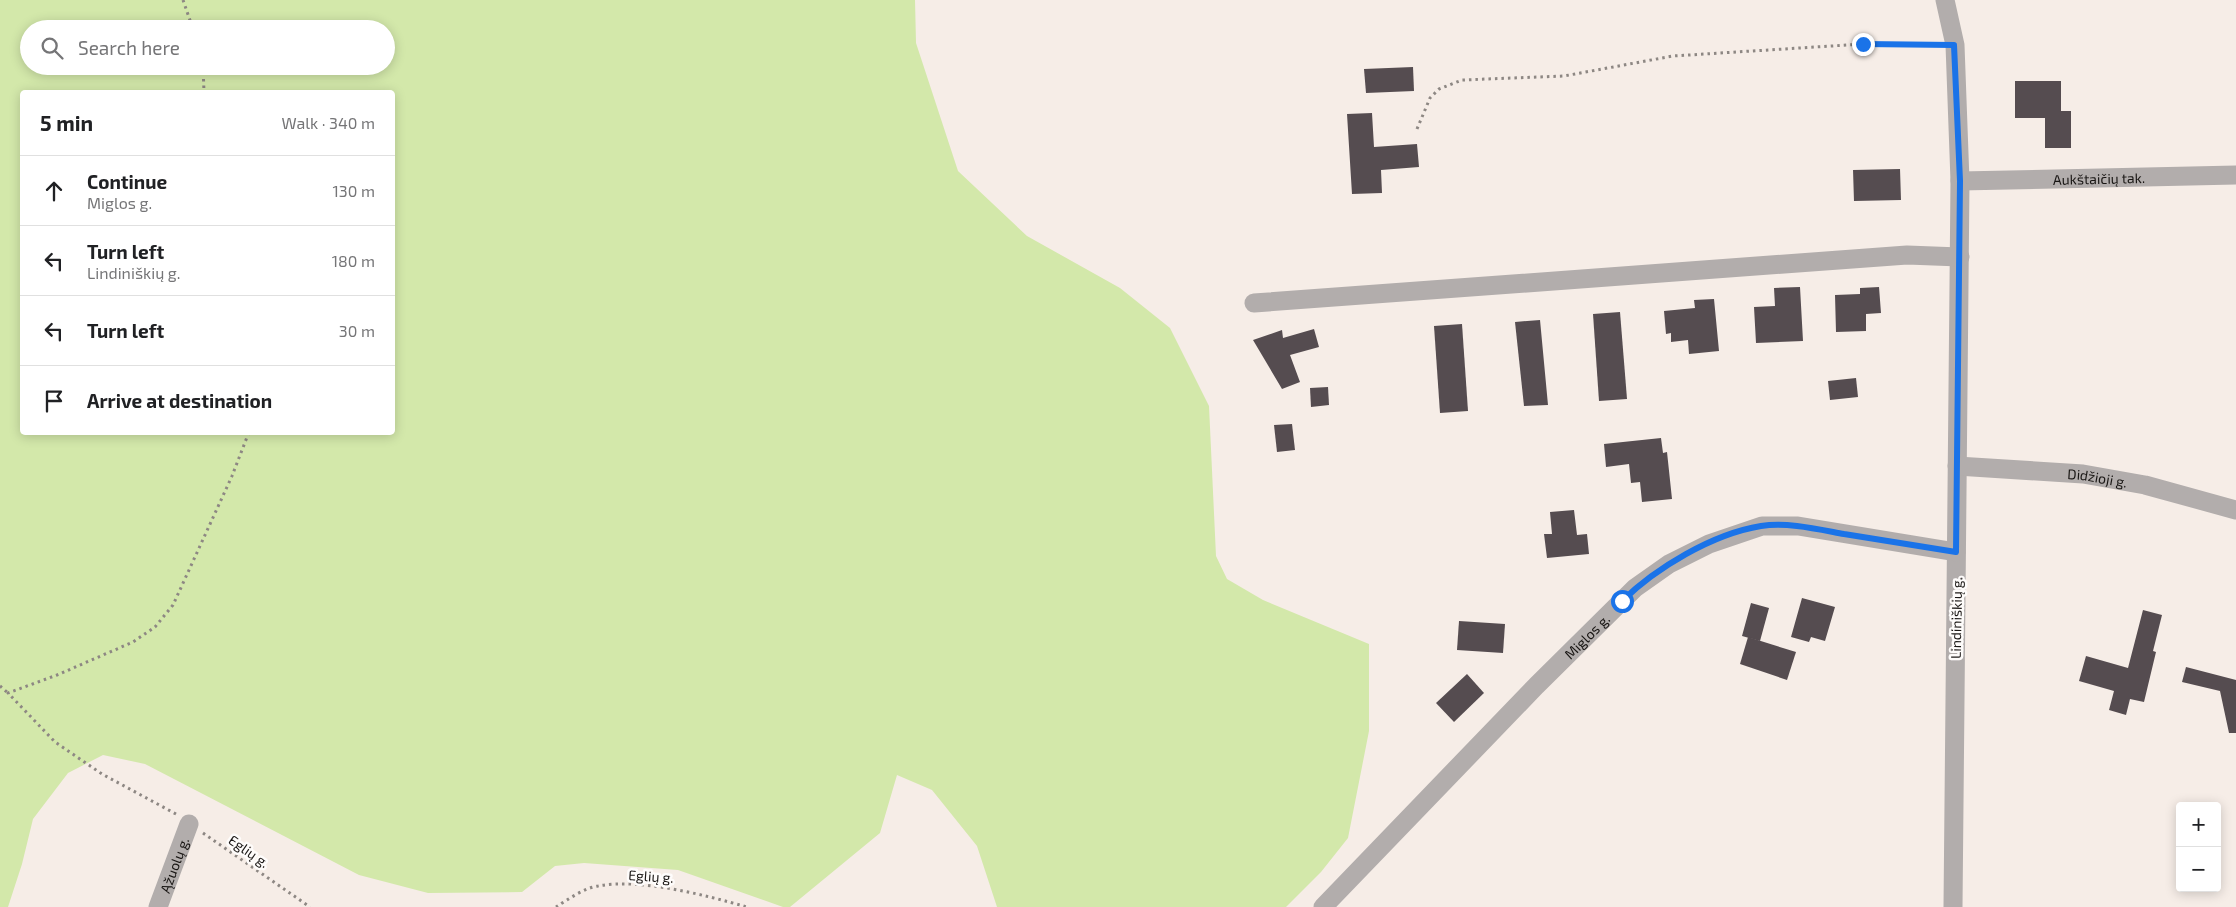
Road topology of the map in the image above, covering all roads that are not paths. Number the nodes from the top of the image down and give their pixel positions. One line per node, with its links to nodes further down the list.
1 (1946, 0): 3 (street, Lindiniškių g.)
2 (2236, 175): 3 (street, Aukštaičių tak.)
3 (1960, 181): 4 (street, Lindiniškių g.)
4 (1960, 257): 5 (street); 6 (street, Lindiniškių g.)
5 (1254, 303)
6 (1957, 466): 7 (street, Didžioji g.); 8 (street, Lindiniškių g.)
7 (2236, 510)
8 (1956, 552): 11 (street, Miglos g.); 12 (street, Lindiniškių g.)
9 (183, 819): 10 (street, Ąžuolų g.)
10 (158, 907)
11 (1322, 907)
12 (1952, 907)

